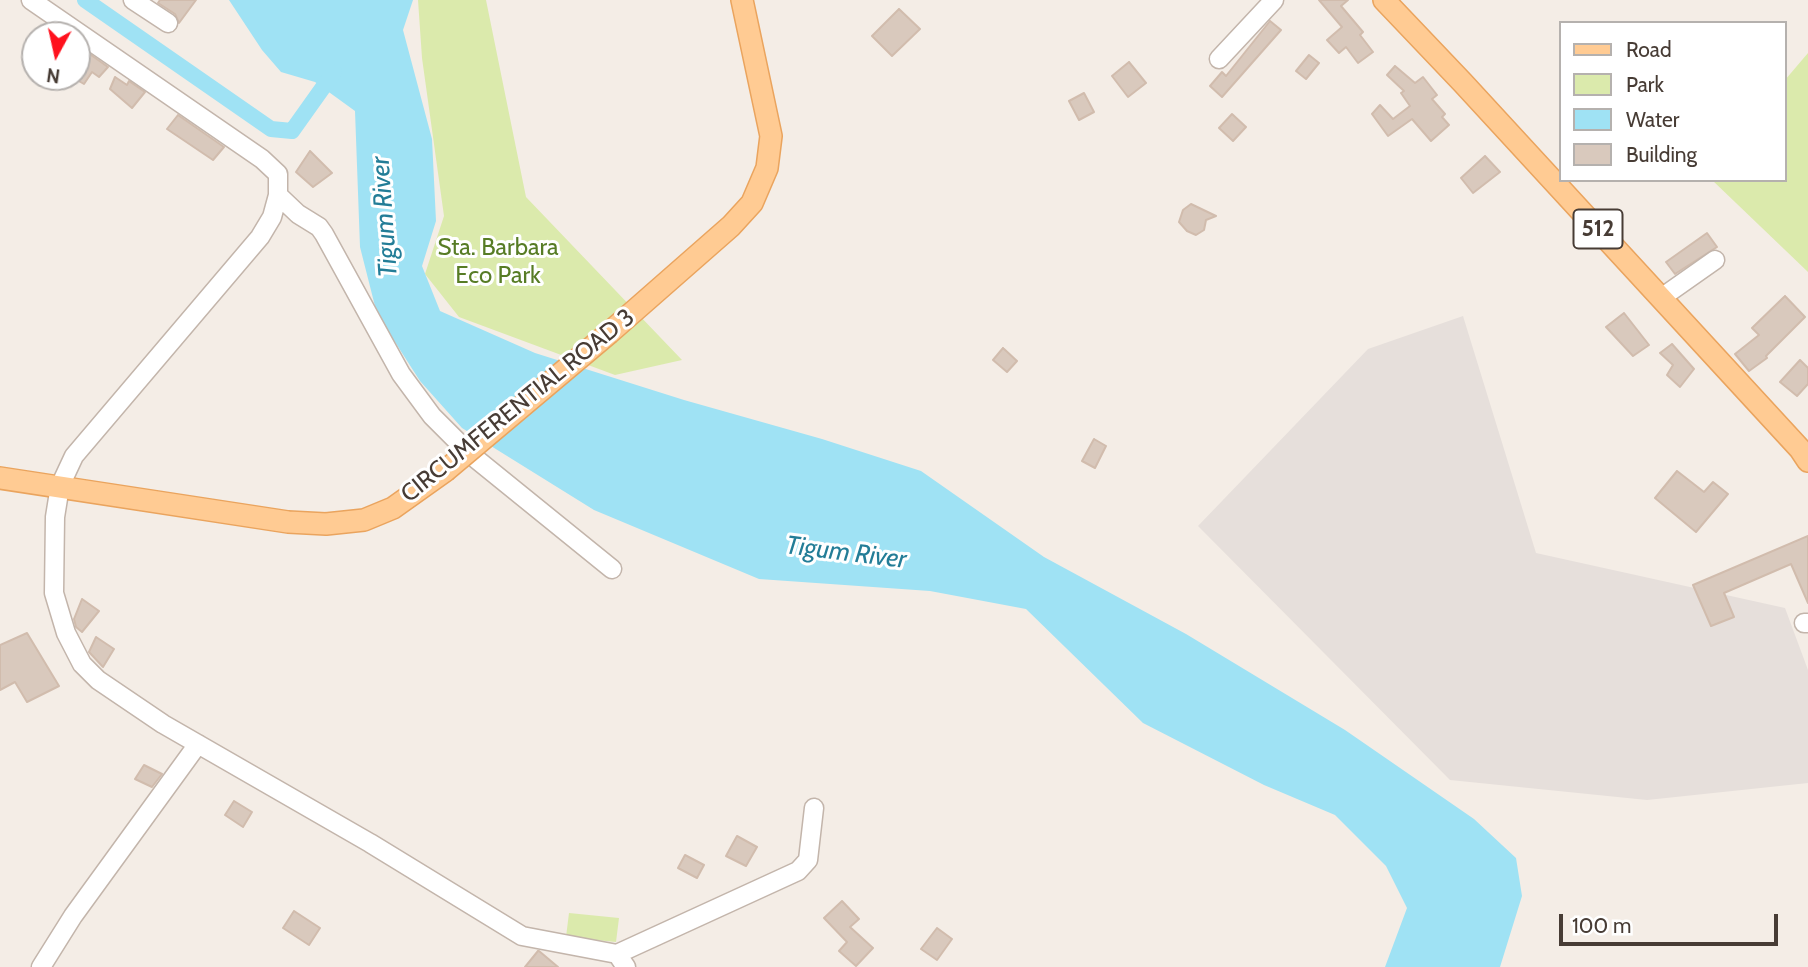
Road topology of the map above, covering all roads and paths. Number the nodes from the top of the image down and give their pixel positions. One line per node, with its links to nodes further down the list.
1 (31, 0): 8 (street)
2 (133, 0): 6 (street)
3 (742, 0): 13 (main road, CIRCUMFERENTIAL ROAD 3, bridge)
4 (1274, 0): 7 (street)
5 (1384, 0): 10 (main road, 512)
6 (168, 23)
7 (1219, 59)
8 (278, 194): 13 (street); 14 (street)
9 (1715, 260): 10 (street)
10 (1661, 298): 11 (main road, 512)
11 (1808, 461)
12 (0, 478): 13 (main road, CIRCUMFERENTIAL ROAD 3)
13 (60, 487): 15 (street)
14 (612, 569)
15 (198, 744): 17 (street); 18 (street)
16 (814, 808): 17 (street)
17 (621, 961)
18 (41, 967)

